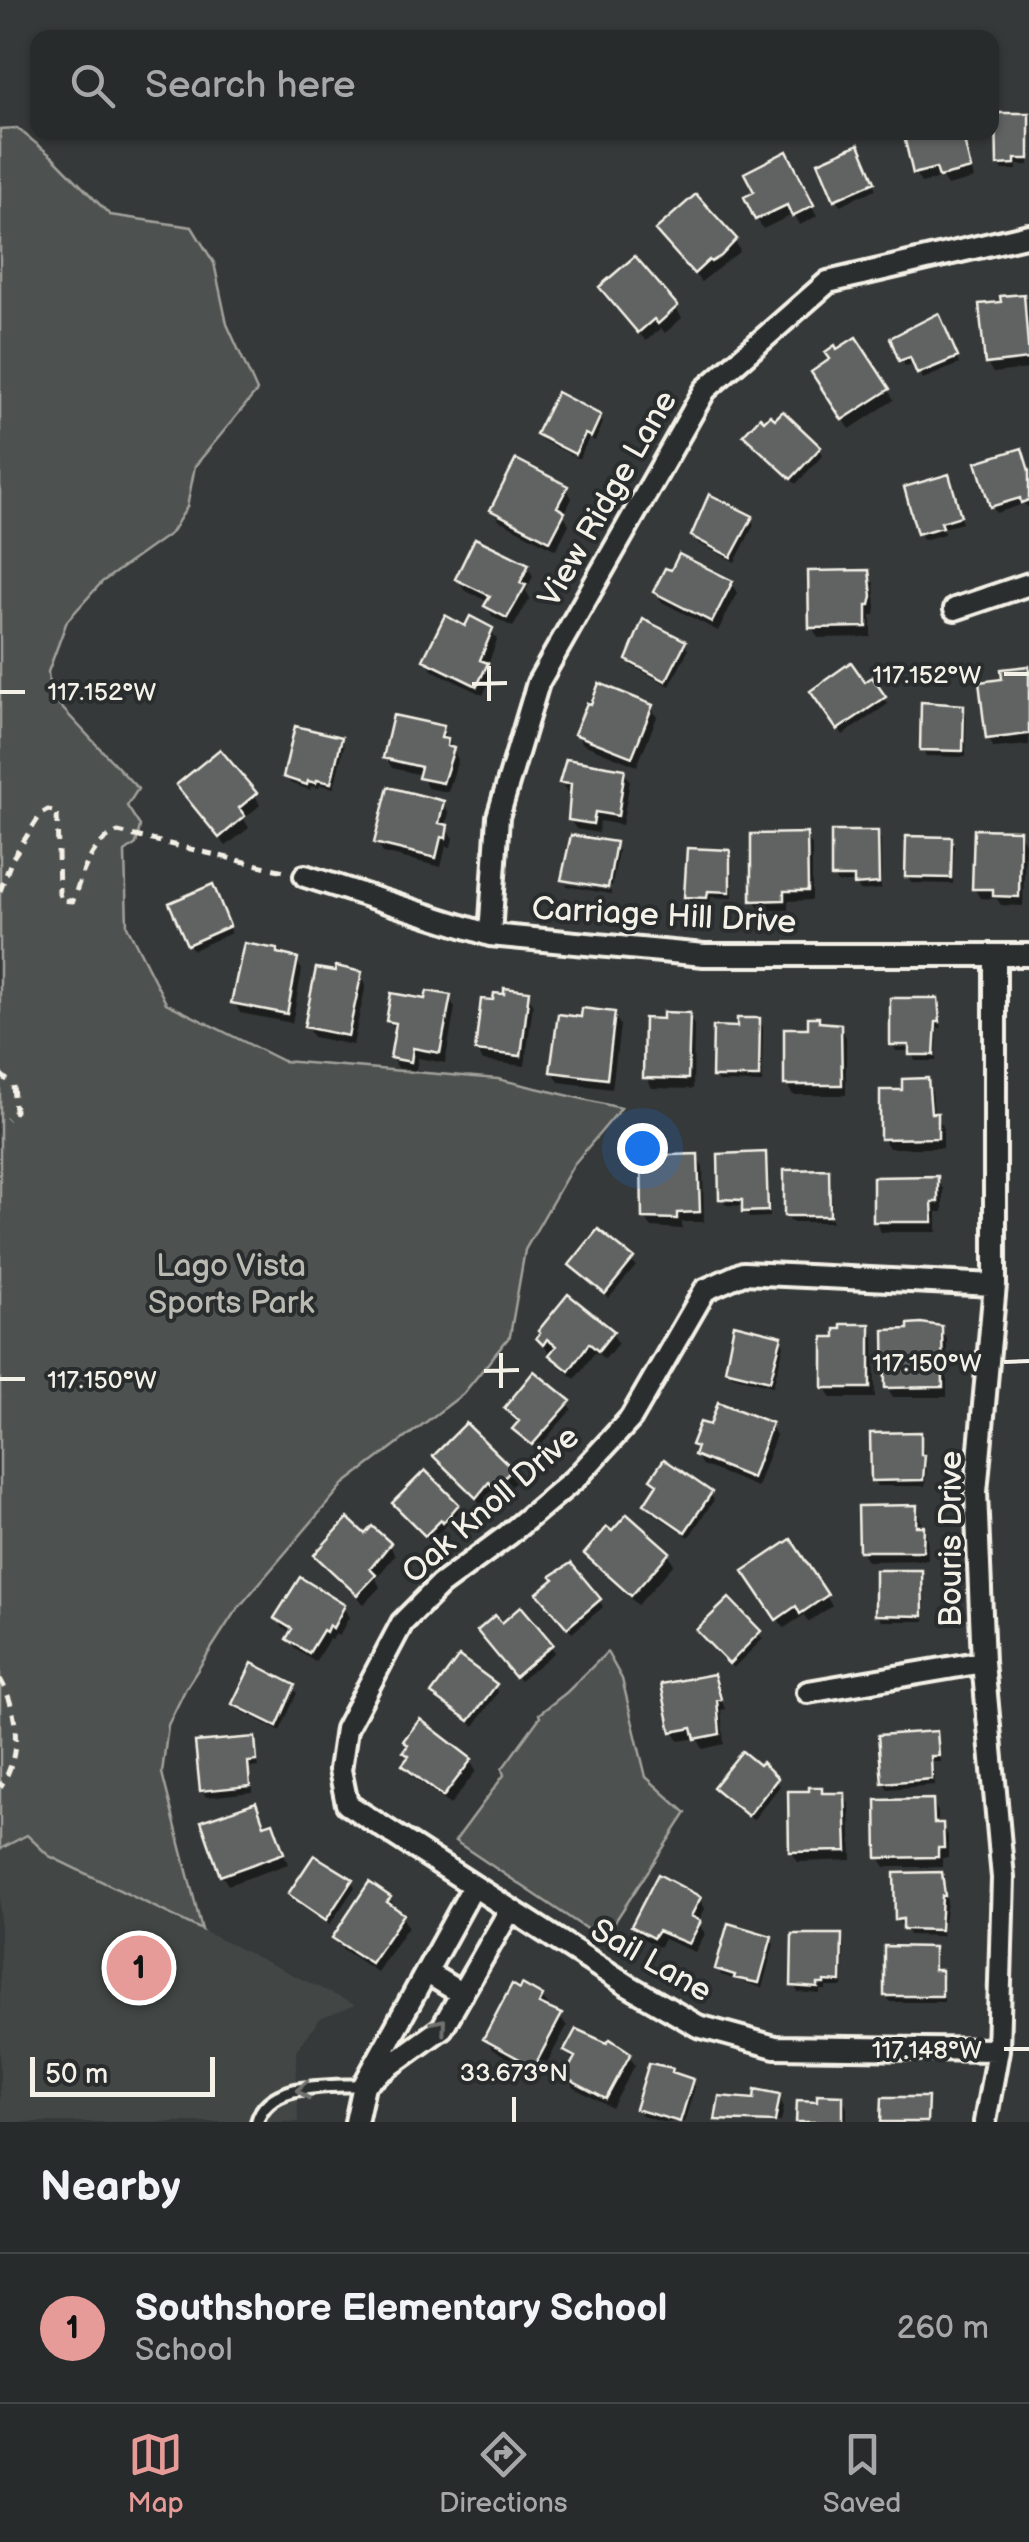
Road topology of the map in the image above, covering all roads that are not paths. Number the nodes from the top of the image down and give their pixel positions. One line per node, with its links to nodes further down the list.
1 (1029, 235): 5 (street, View Ridge Lane)
2 (1029, 584): 3 (street)
3 (955, 609)
4 (305, 876): 5 (street, Carriage Hill Drive)
5 (490, 935): 6 (street, Carriage Hill Drive)
6 (995, 955): 7 (street, Carriage Hill Drive); 8 (street, Bouris Drive)
7 (1029, 955)
8 (995, 1285): 9 (street, Bouris Drive); 11 (street, Oak Knoll Drive)
9 (982, 1662): 10 (street); 16 (street, Bouris Drive)
10 (808, 1692)
11 (340, 1770): 12 (street, Sail Lane)
12 (474, 1887): 13 (street, Sail Lane); 14 (street)
13 (510, 1910): 15 (street); 16 (street, Sail Lane)
14 (426, 1972): 15 (street); 17 (street)
15 (462, 1994): 17 (street, one-way to 15)
16 (998, 2050): 20 (street, Bouris Drive)
17 (364, 2084): 18 (lane, one-way to 18); 19 (street)
18 (257, 2122)
19 (356, 2122)
20 (985, 2122)

